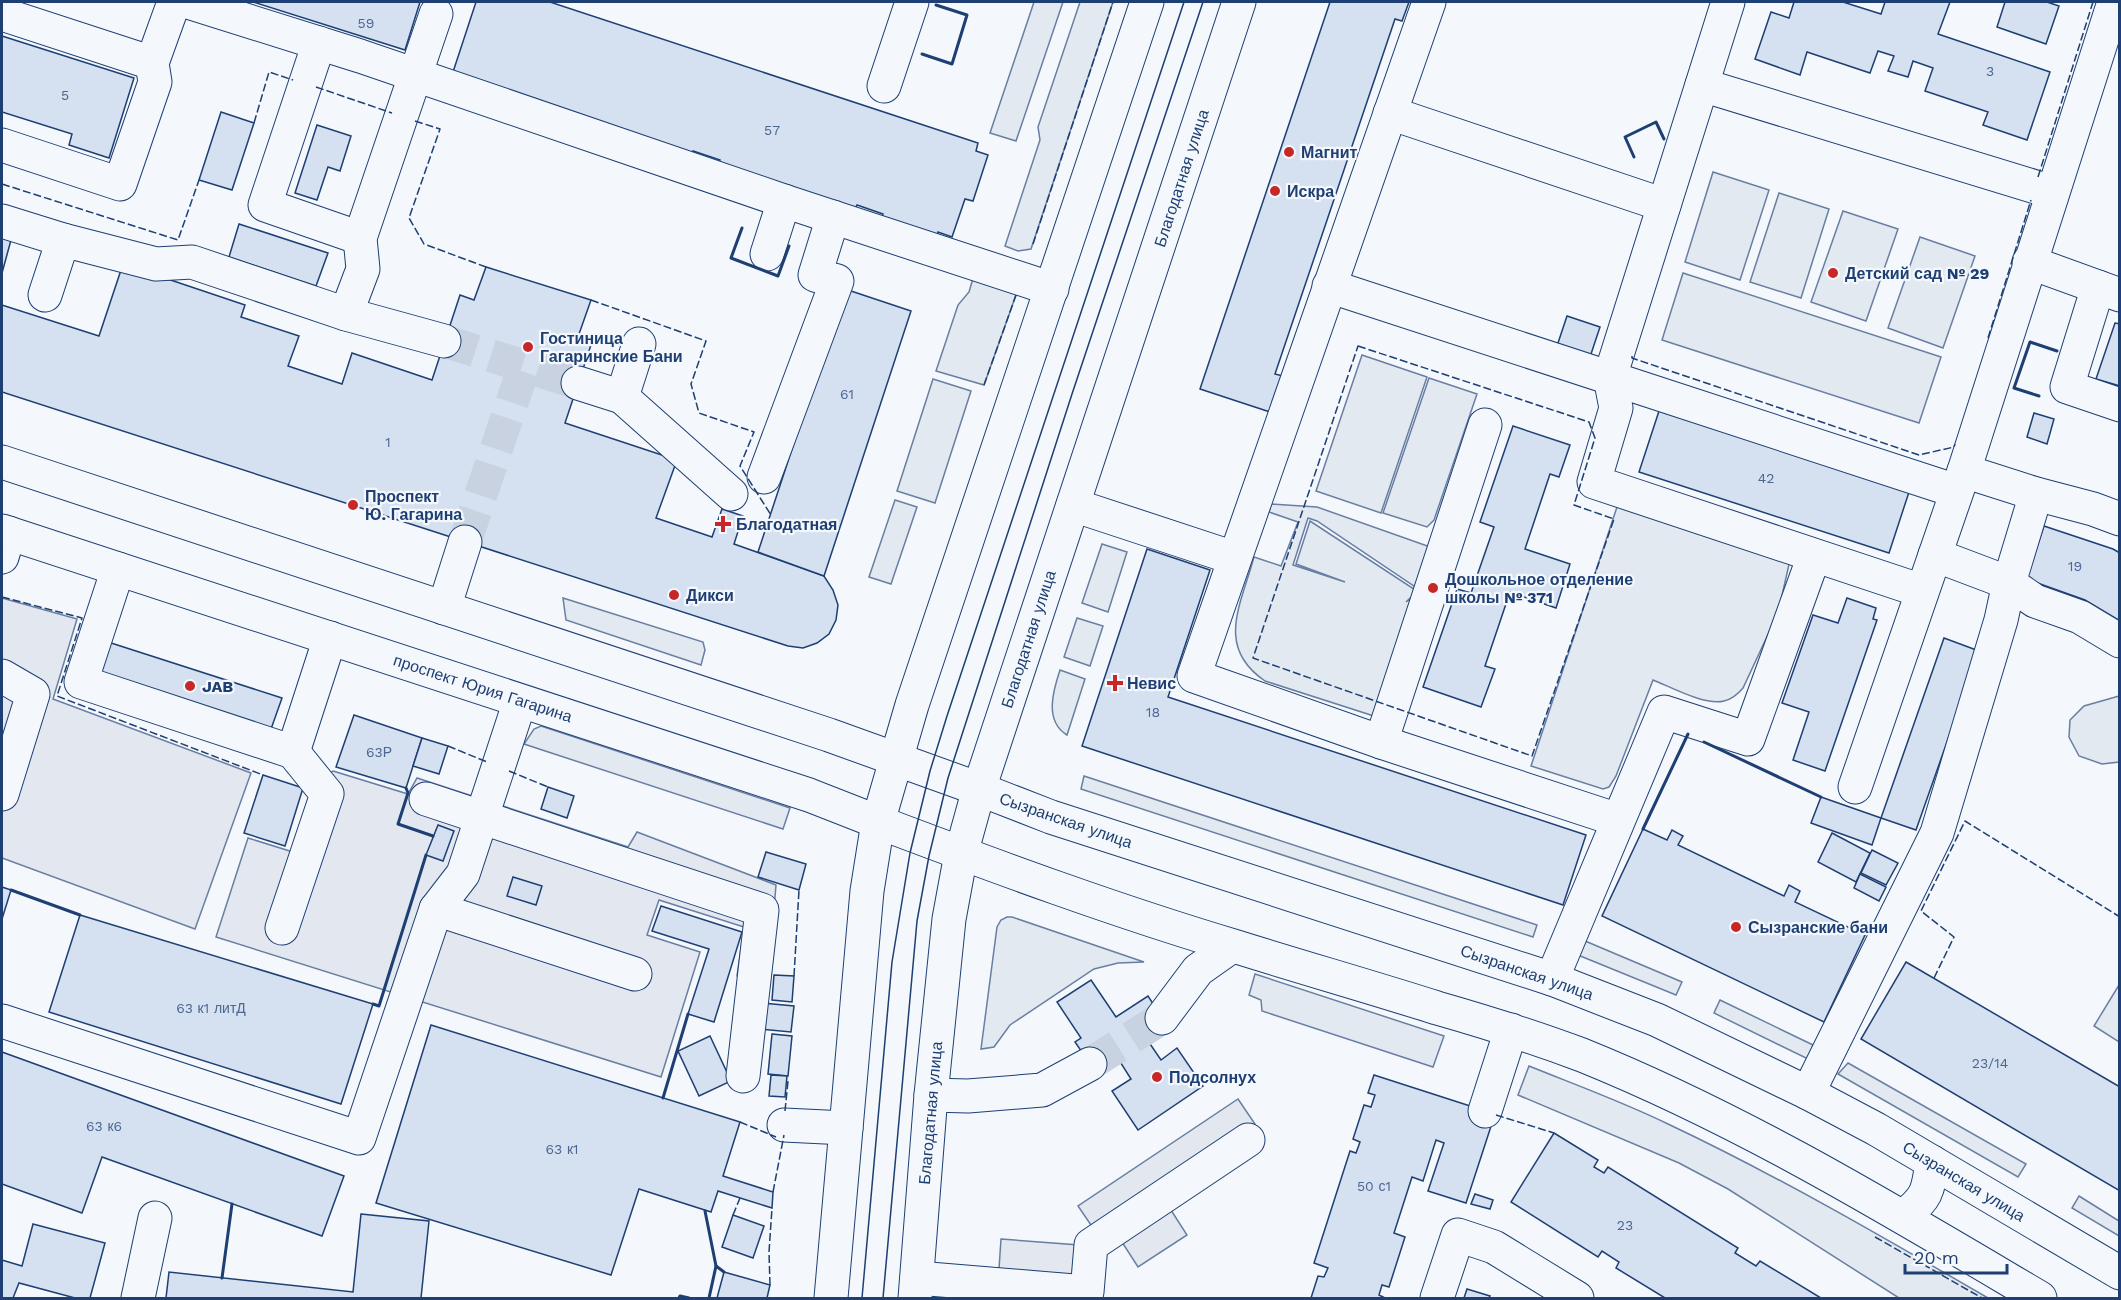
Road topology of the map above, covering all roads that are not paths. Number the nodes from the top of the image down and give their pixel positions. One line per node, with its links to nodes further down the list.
1 (174, 2): 12 (main road)
2 (188, 2): 11 (main road)
3 (912, 2): 15 (main road)
4 (1147, 2): 28 (main road)
5 (1239, 2): 44 (main road, Благодатная улица)
6 (1429, 2): 16 (main road)
7 (1728, 2): 14 (main road)
8 (2114, 2): 18 (main road)
9 (2, 14): 12 (main road)
10 (441, 19): 13 (main road)
11 (319, 43): 13 (main road); 23 (main road)
12 (152, 63): 17 (main road)
13 (416, 75): 19 (main road); 23 (main road)
14 (1702, 85): 18 (main road); 20 (main road)
15 (884, 86)
16 (1390, 113): 20 (main road); 27 (main road)
17 (2, 145)
18 (2052, 192): 26 (main road)
19 (784, 201): 21 (main road); 25 (main road)
20 (1664, 205): 34 (main road)
21 (833, 217): 28 (main road); 40 (main road)
22 (2, 221): 24 (main road)
23 (360, 238): 31 (main road)
24 (63, 240): 30 (main road); 31 (main road)
25 (767, 254)
26 (2029, 262): 29 (main road); 41 (main road)
27 (1329, 286): 34 (main road); 50 (main road)
28 (1052, 289): 61 (main road)
29 (2109, 291): 37 (main road)
30 (45, 295)
31 (346, 314): 32 (main road)
32 (444, 341)
33 (639, 344): 36 (main road)
34 (1610, 377): 41 (main road); 48 (main road)
35 (578, 383): 36 (main road)
36 (622, 397): 42 (main road)
37 (2120, 405)
38 (1485, 424): 59 (main road)
39 (2, 462): 54 (main road)
40 (764, 477)
41 (1960, 481): 43 (main road); 49 (main road)
42 (731, 494)
43 (2036, 494): 45 (main road); 52 (main road)
44 (1073, 505): 50 (main road); 63 (main road, Благодатная улица)
45 (2118, 515)
46 (4, 540): 51 (main road, проспект Юрия Гагарина)
47 (465, 542): 54 (main road)
48 (1814, 555): 53 (main road); 67 (main road)
49 (1935, 555): 52 (main road); 53 (main road)
50 (1234, 558): 59 (main road)
51 (118, 569): 55 (main road, проспект Юрия Гагарина); 60 (main road)
52 (2008, 583): 56 (main road); 80 (main road)
53 (1922, 591): 62 (main road)
54 (444, 608): 61 (main road)
55 (330, 638): 58 (main road, проспект Юрия Гагарина); 60 (main road)
56 (2120, 641)
57 (2, 676): 64 (main road)
58 (520, 700): 66 (main road); 68 (main road, проспект Юрия Гагарина)
59 (1381, 742): 67 (main road)
60 (293, 752): 71 (main road)
61 (896, 759): 63 (main road, Сызранская улица); 68 (main road)
62 (1855, 787)
63 (978, 789): 69 (main road, Благодатная улица); 74 (main road, Сызранская улица)
64 (2, 794)
65 (426, 799): 66 (main road)
66 (482, 817): 70 (main road); 79 (main road)
67 (1618, 820): 74 (main road)
68 (878, 822): 69 (main road, проспект Юрия Гагарина); 84 (main road)
69 (962, 854): 72 (main road); 81 (main road, Благодатная улица)
70 (436, 909): 73 (main road); 76 (main road)
71 (282, 928)
72 (1232, 946): 75 (main road); 77 (main road)
73 (635, 974)
74 (1552, 979): 80 (main road, Сызранская улица)
75 (1162, 1018)
76 (2, 1021)
77 (1505, 1028): 82 (main road); 87 (main road)
78 (1090, 1064): 81 (main road)
79 (742, 1076)
80 (1808, 1093): 86 (main road, Сызранская улица)
81 (931, 1095): 90 (main road, Благодатная улица)
82 (1479, 1109)
83 (784, 1125): 84 (main road)
84 (846, 1128): 92 (main road)
85 (1248, 1140): 90 (main road)
86 (1932, 1162): 87 (main road); 89 (main road, Сызранская улица)
87 (1903, 1217): 95 (main road)
88 (155, 1218): 91 (main road)
89 (2120, 1273)
90 (916, 1288)
91 (138, 1299)
92 (831, 1299)
93 (1437, 1299): 94 (main road)
94 (1577, 1299)
95 (2040, 1299)

